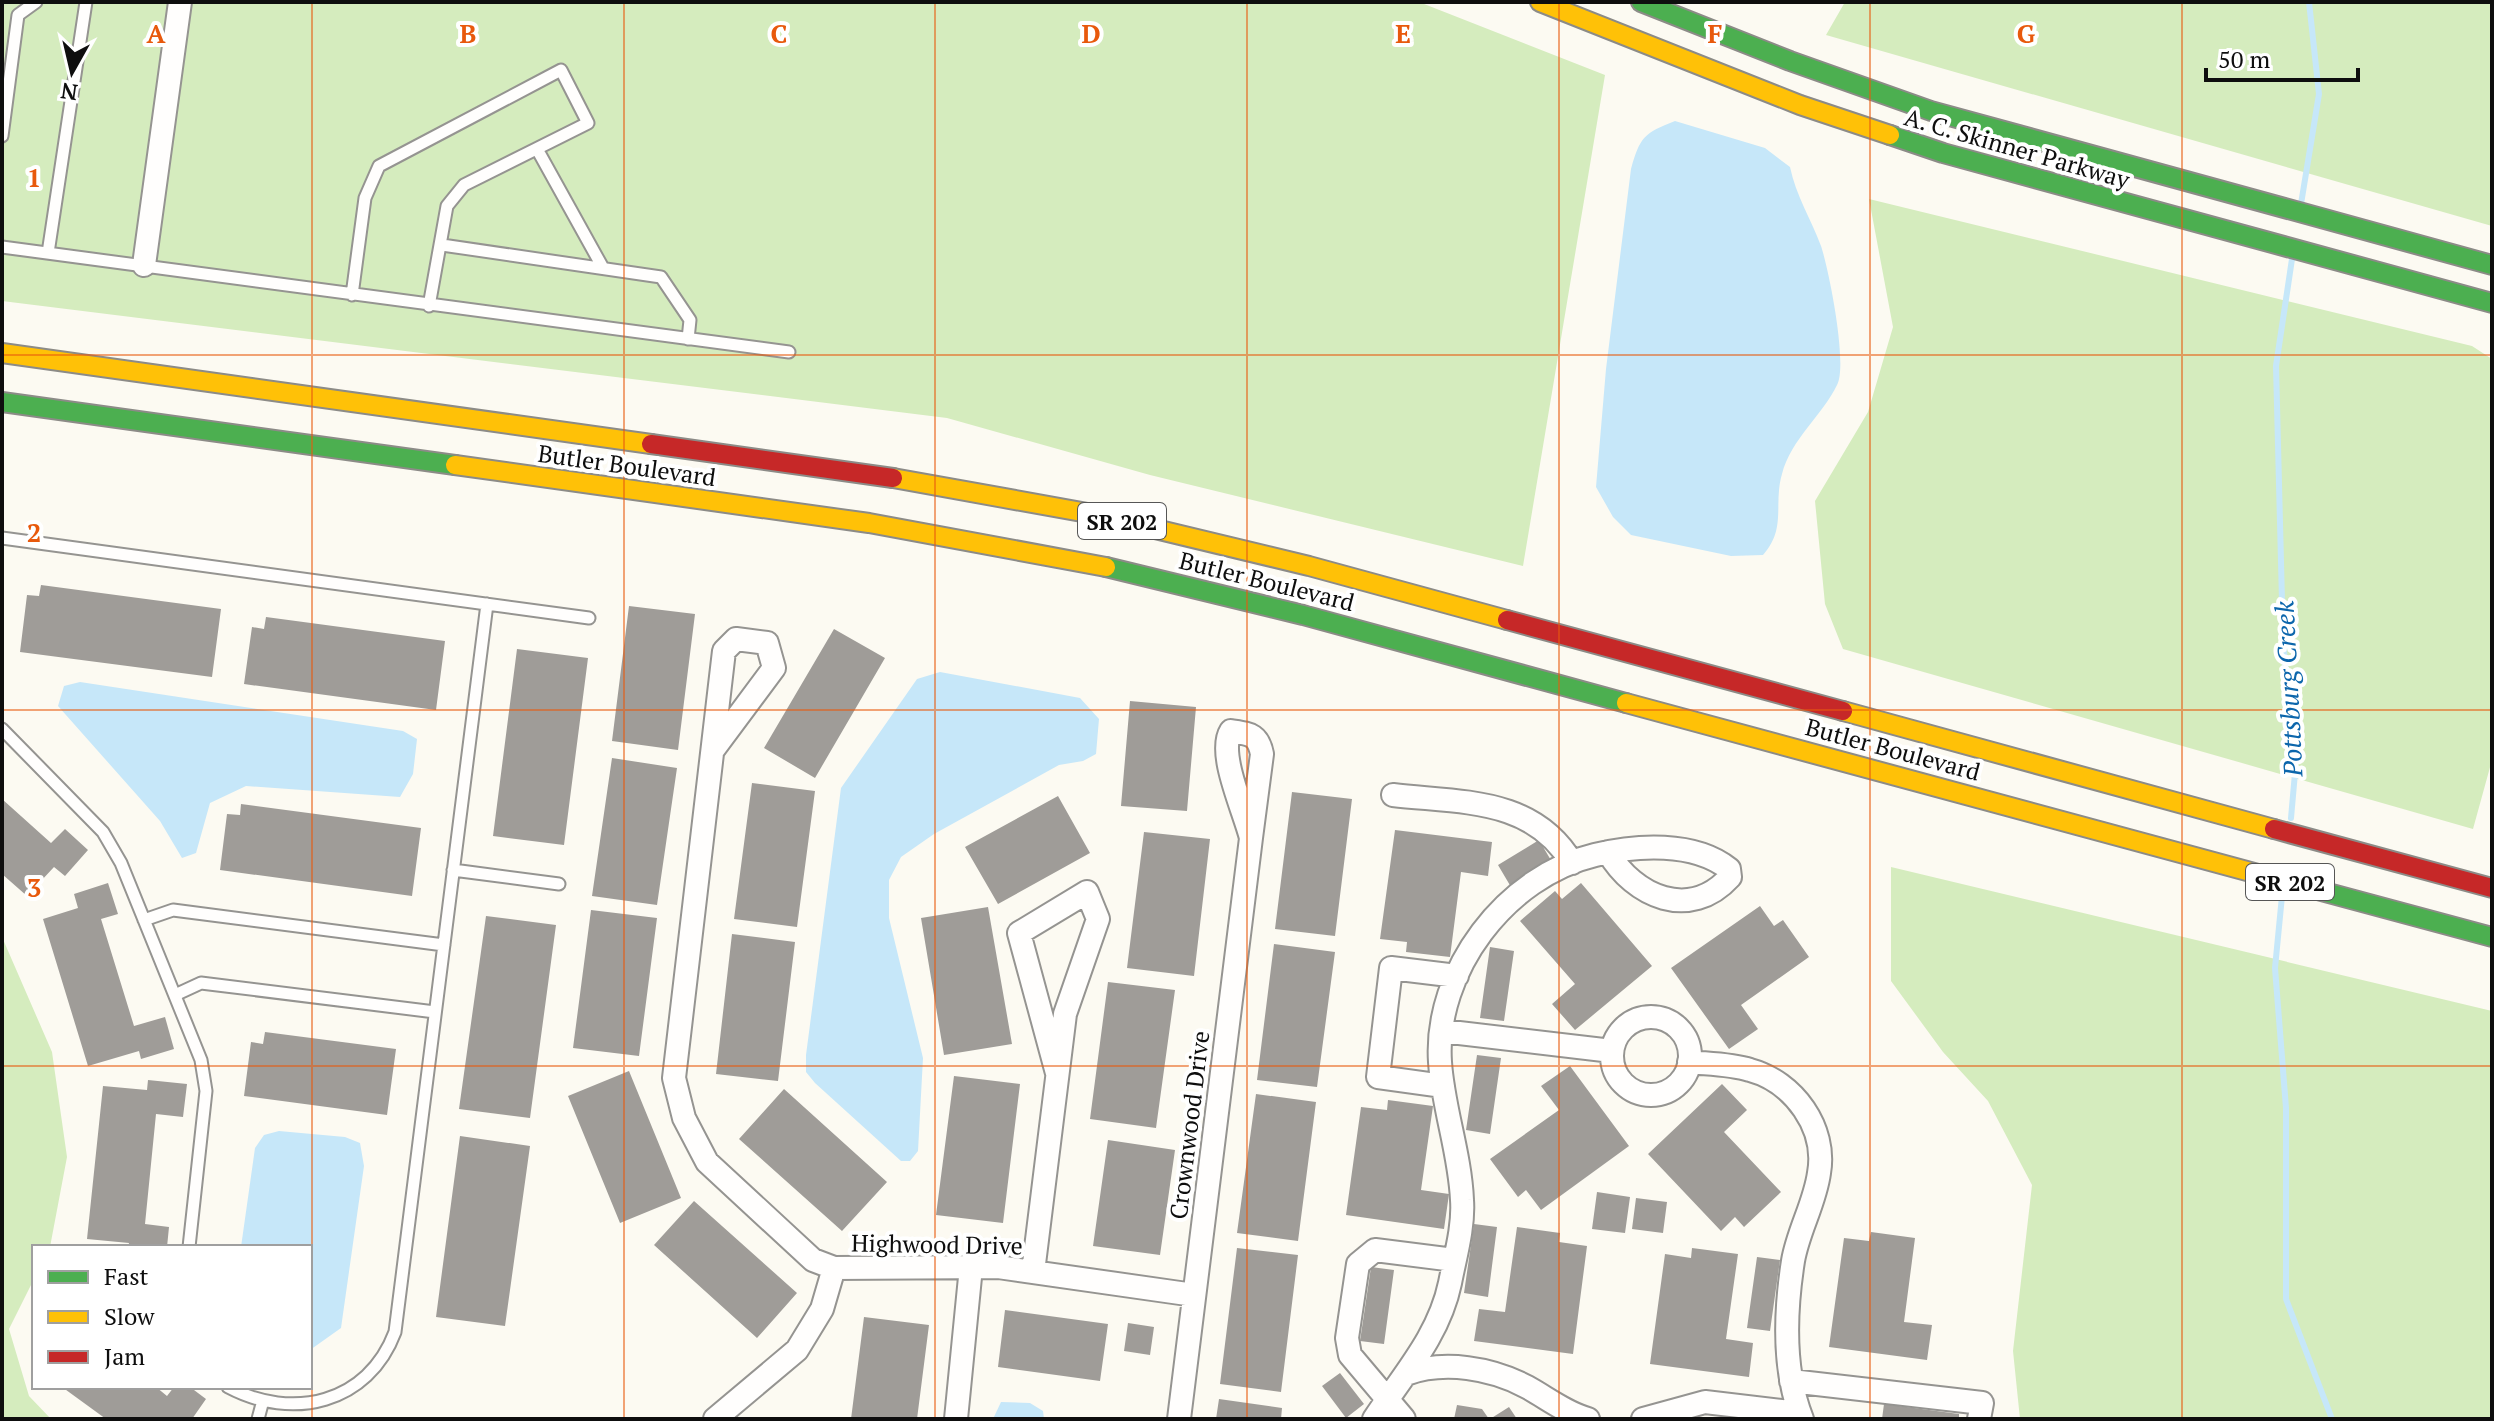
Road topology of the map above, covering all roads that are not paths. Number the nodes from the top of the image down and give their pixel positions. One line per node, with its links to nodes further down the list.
1 (36, 2): 6 (lane)
2 (86, 2): 10 (lane)
3 (180, 2): 11 (street)
4 (1540, 2): 15 (main road, A. C. Skinner Parkway)
5 (1641, 2): 12 (main road, A. C. Skinner Parkway)
6 (2, 136)
7 (537, 149): 8 (lane); 13 (lane); 14 (lane)
8 (442, 245): 13 (lane); 16 (lane)
9 (2, 247): 10 (lane)
10 (48, 253): 11 (lane)
11 (144, 265): 14 (lane)
12 (2492, 265)
13 (603, 268): 17 (lane)
14 (352, 295): 16 (lane)
15 (2492, 303)
16 (429, 306): 17 (lane)
17 (688, 339): 18 (lane)
18 (789, 352)
19 (2, 353): 32 (main road, Butler Boulevard / SR 202)
20 (2, 402): 34 (main road, Butler Boulevard / SR 202)
21 (2, 538): 22 (lane)
22 (487, 604): 23 (lane); 30 (lane)
23 (589, 618)
24 (2, 729): 33 (lane)
25 (713, 750): 47 (street, Highwood Drive)
26 (1393, 795): 29 (street)
27 (1251, 838): 49 (street, Crownwood Drive)
28 (1608, 852): 28 (street); 29 (street)
29 (1572, 863): 36 (street)
30 (453, 870): 31 (lane); 35 (lane)
31 (559, 884)
32 (2492, 888)
33 (144, 920): 35 (lane); 37 (lane)
34 (2492, 937)
35 (444, 945): 38 (lane)
36 (1457, 976): 39 (street); 43 (street)
37 (175, 995): 38 (lane); 44 (lane)
38 (435, 1012): 55 (lane)
39 (1442, 1031): 40 (street); 43 (street)
40 (1612, 1051): 41 (street); 41 (street)
41 (1689, 1062): 51 (street)
42 (1057, 1073): 42 (street); 48 (street)
43 (1443, 1086): 45 (street)
44 (189, 1245)
45 (1454, 1260): 50 (street); 53 (street)
46 (971, 1267): 47 (street, Highwood Drive); 48 (street, Highwood Drive); 59 (street)
47 (834, 1268): 58 (street)
48 (1033, 1272): 49 (street, Highwood Drive)
49 (1194, 1295): 60 (street, Crownwood Drive)
50 (1406, 1374): 53 (street); 63 (street)
51 (1791, 1381): 56 (street); 65 (street)
52 (231, 1389): 54 (lane)
53 (1387, 1398): 61 (street); 62 (street)
54 (262, 1404): 55 (lane); 57 (lane)
55 (305, 1414)
56 (1801, 1416): 64 (street)
57 (258, 1419)
58 (715, 1419)
59 (956, 1419)
60 (1179, 1419)
61 (1374, 1419)
62 (1404, 1419)
63 (1588, 1419)
64 (1643, 1419)
65 (1979, 1419)

